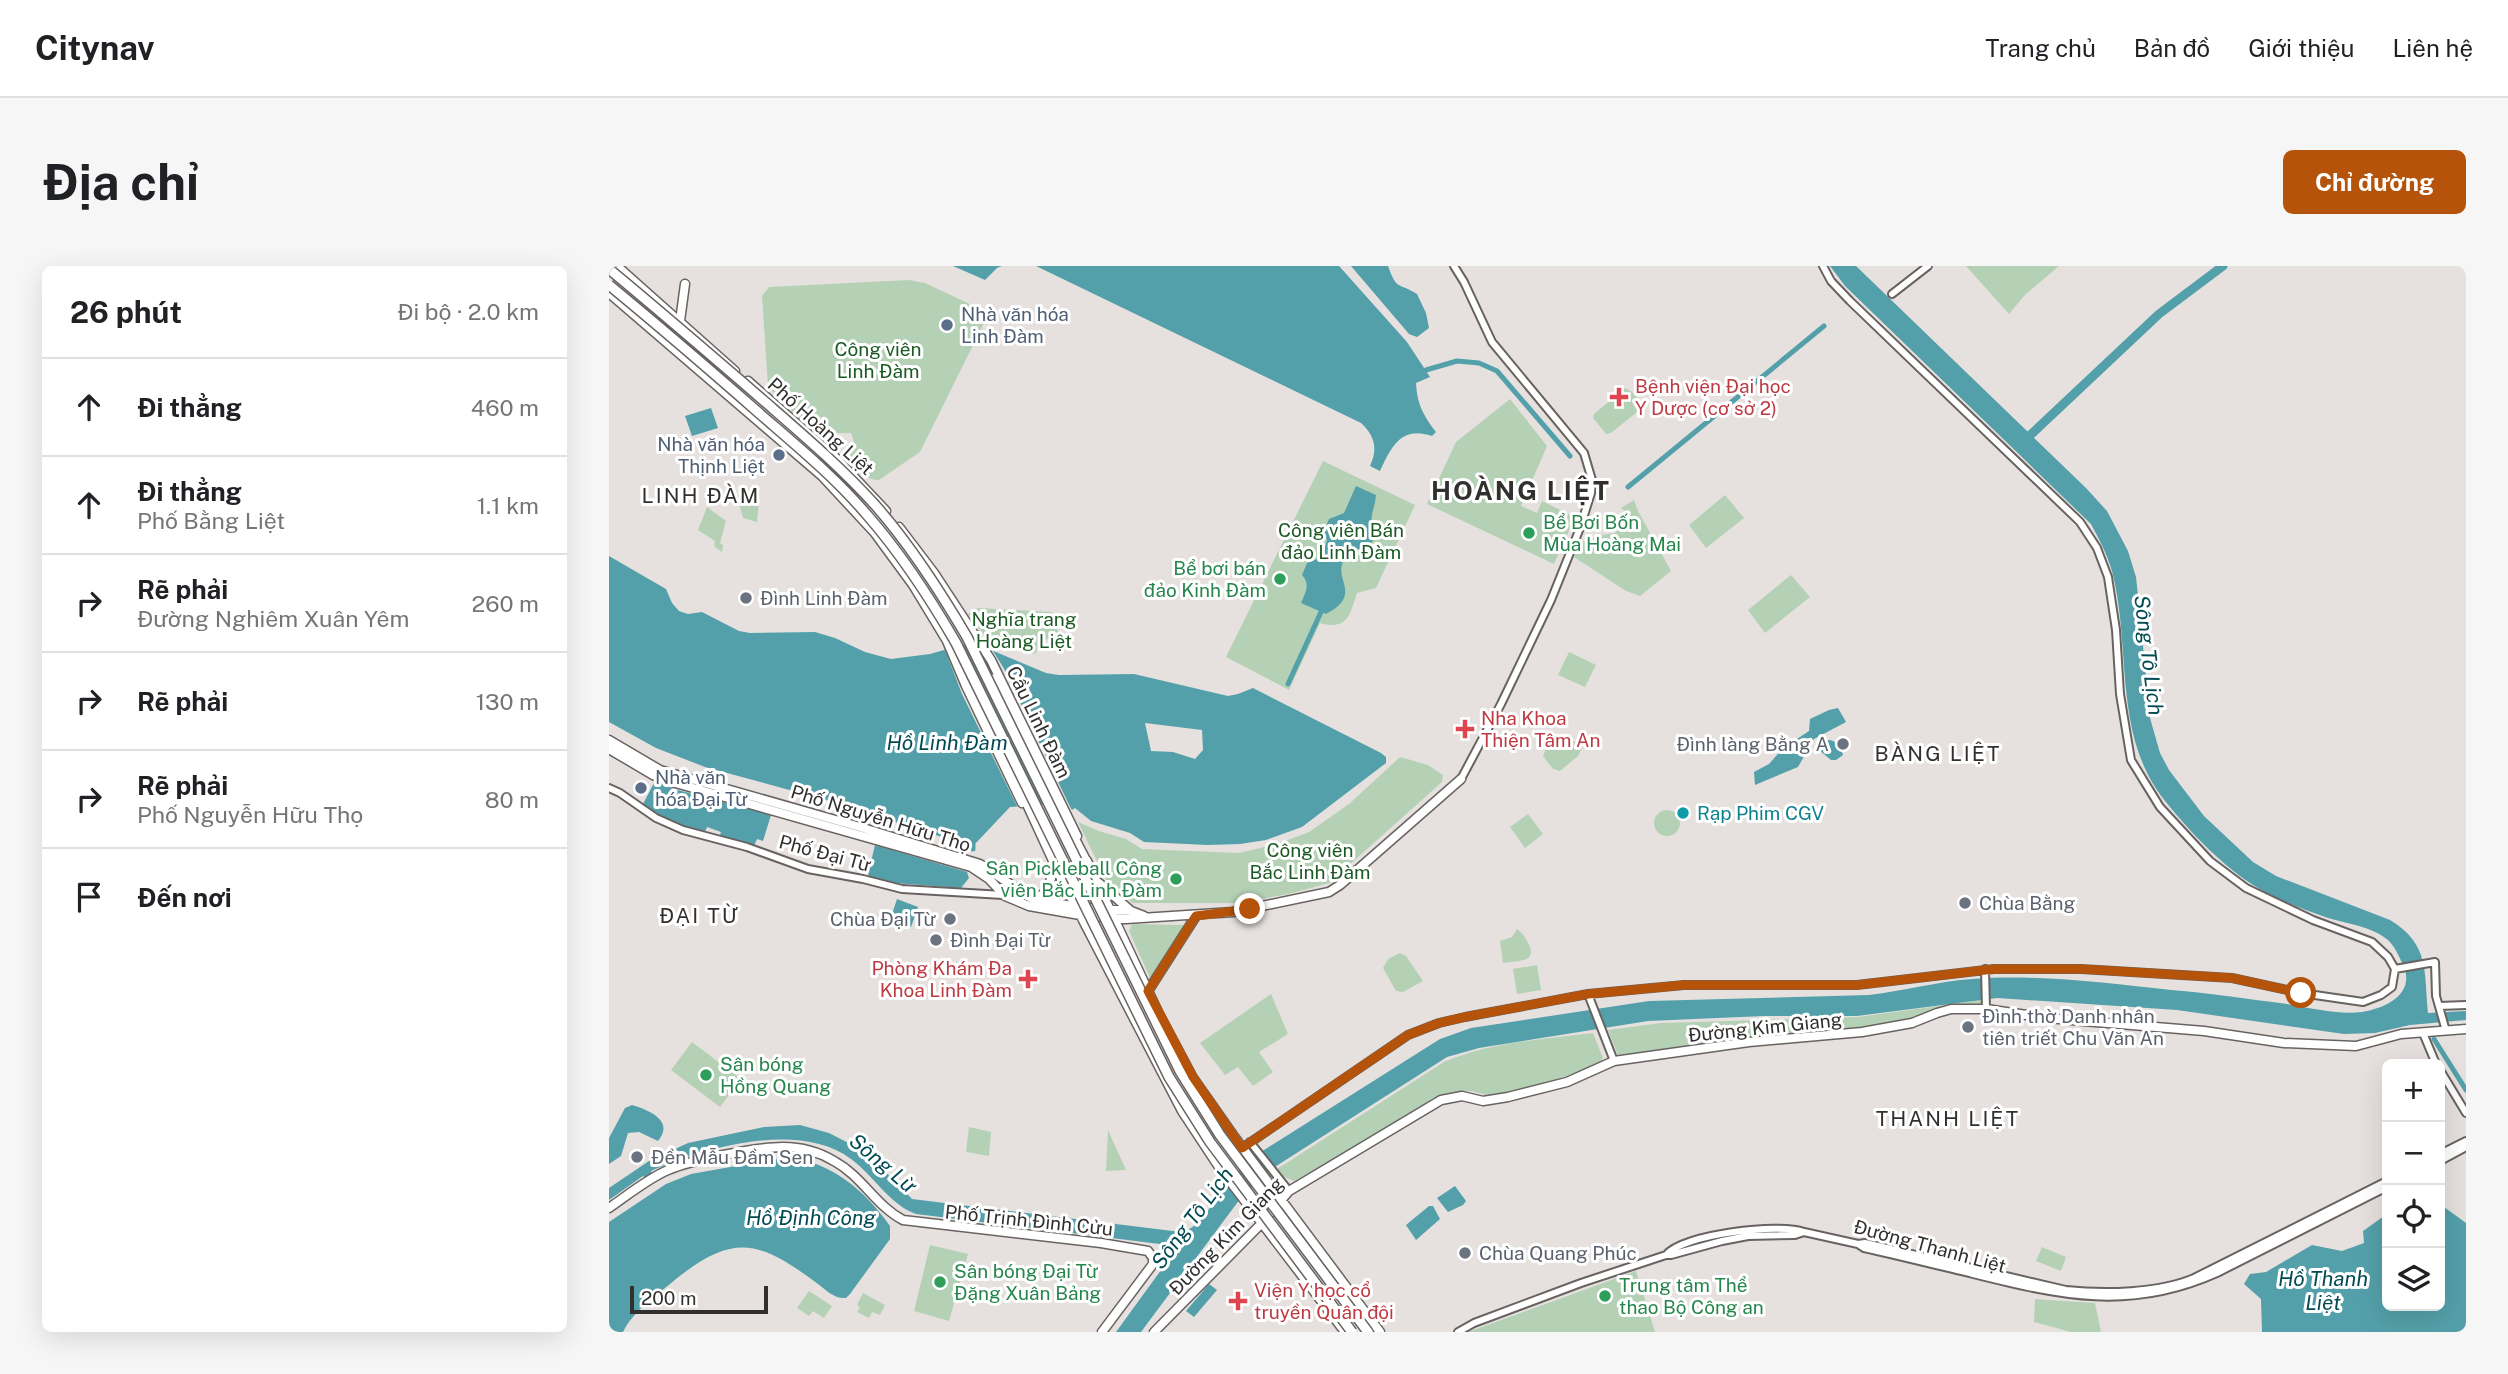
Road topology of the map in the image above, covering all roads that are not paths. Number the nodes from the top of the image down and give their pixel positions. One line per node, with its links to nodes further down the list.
1 (617, 266): 6 (main road, Phố Hoàng Liệt)
2 (1454, 266): 25 (street)
3 (1823, 266): 41 (street)
4 (1928, 266): 10 (street)
5 (609, 269): 21 (highway, bridge)
6 (634, 280): 11 (main road); 12 (main road, Phố Hoàng Liệt)
7 (685, 284): 13 (main road)
8 (609, 285): 22 (highway, bridge)
9 (609, 293): 11 (main road, Phố Hoàng Liệt)
10 (1892, 294)
11 (617, 299): 14 (main road, Phố Hoàng Liệt)
12 (664, 306): 13 (main road, Phố Hoàng Liệt); 14 (main road)
13 (680, 321): 15 (main road, Phố Hoàng Liệt)
14 (647, 324): 16 (main road, Phố Hoàng Liệt)
15 (733, 369): 16 (main road); 17 (main road, Phố Hoàng Liệt)
16 (719, 387): 18 (main road, Phố Hoàng Liệt)
17 (769, 400): 18 (main road); 19 (main road, Phố Hoàng Liệt)
18 (755, 417): 20 (main road, Phố Hoàng Liệt)
19 (837, 460): 20 (main road); 21 (main road, Phố Hoàng Liệt)
20 (822, 476): 22 (main road, Phố Hoàng Liệt)
21 (971, 636): 29 (highway, bridge); 29 (main road, Cầu Linh Đàm); 77 (highway, bridge)
22 (952, 643): 28 (main road); 30 (highway, bridge); 74 (highway, bridge)
23 (609, 740): 27 (main road, Phố Nguyễn Hữu Thọ)
24 (609, 749): 27 (main road, Phố Nguyễn Hữu Thọ)
25 (1461, 779): 40 (main road, Phố Nguyễn Hữu Thọ)
26 (609, 788): 33 (street, Phố Đại Từ)
27 (859, 831): 32 (main road, Phố Nguyễn Hữu Thọ); 35 (main road, Phố Nguyễn Hữu Thọ)
28 (1052, 864): 30 (main road); 35 (main road)
29 (1089, 867): 31 (main road)
30 (1062, 879): 36 (main road)
31 (1096, 881): 37 (main road); 38 (main road)
32 (993, 883): 33 (street); 34 (main road, Phố Nguyễn Hữu Thọ)
33 (977, 894): 34 (street, Phố Đại Từ)
34 (1005, 896): 36 (main road, Phố Nguyễn Hữu Thọ)
35 (1029, 897): 36 (main road, Phố Nguyễn Hữu Thọ)
36 (1078, 911): 38 (main road, Phố Nguyễn Hữu Thọ); 52 (main road)
37 (1131, 911): 38 (main road, Phố Nguyễn Hữu Thọ); 39 (main road, Phố Nguyễn Hữu Thọ)
38 (1112, 914): 39 (main road, Phố Nguyễn Hữu Thọ); 43 (main road)
39 (1144, 916): 40 (main road, Phố Nguyễn Hữu Thọ)
40 (1196, 916): 43 (main road)
41 (2395, 969): 42 (street); 47 (street)
42 (1984, 971): 44 (street); 46 (street)
43 (1148, 991): 49 (main road)
44 (1588, 994): 54 (street); 60 (street)
45 (2466, 1005): 47 (street)
46 (1986, 1007): 51 (main road, Đường Kim Giang); 54 (main road, Đường Kim Giang)
47 (2439, 1007): 48 (street)
48 (2445, 1027): 50 (main road, Đường Kim Giang); 51 (main road, Đường Kim Giang)
49 (1167, 1029): 52 (main road); 56 (main road)
50 (2466, 1029)
51 (2423, 1033): 53 (street)
52 (1144, 1040): 57 (main road)
53 (2435, 1059)
54 (1614, 1061): 66 (main road, Đường Kim Giang)
55 (2445, 1078): 58 (street)
56 (1199, 1087): 57 (main road); 60 (main road)
57 (1176, 1101): 69 (main road)
58 (2466, 1113)
59 (2466, 1141): 62 (street)
60 (1247, 1147): 66 (street); 67 (main road)
61 (2466, 1147): 63 (street)
62 (2445, 1152)
63 (2445, 1158)
64 (2382, 1184): 72 (street, Đường Thanh Liệt)
65 (2382, 1190): 72 (street, Đường Thanh Liệt)
66 (1289, 1191): 67 (main road, Đường Kim Giang)
67 (1281, 1201): 69 (main road, Đường Kim Giang); 70 (main road)
68 (609, 1208): 75 (main road, Phố Trịnh Đình Cửu)
69 (1262, 1223): 71 (main road); 76 (main road, Đường Kim Giang)
70 (1320, 1253): 71 (main road); 73 (main road)
71 (1301, 1275): 74 (main road)
72 (2173, 1287): 79 (street, Đường Thanh Liệt)
73 (1364, 1311): 74 (main road); 78 (main road)
74 (1347, 1331)
75 (1102, 1332)
76 (1154, 1332)
77 (1368, 1332)
78 (1380, 1332)
79 (1458, 1332)

